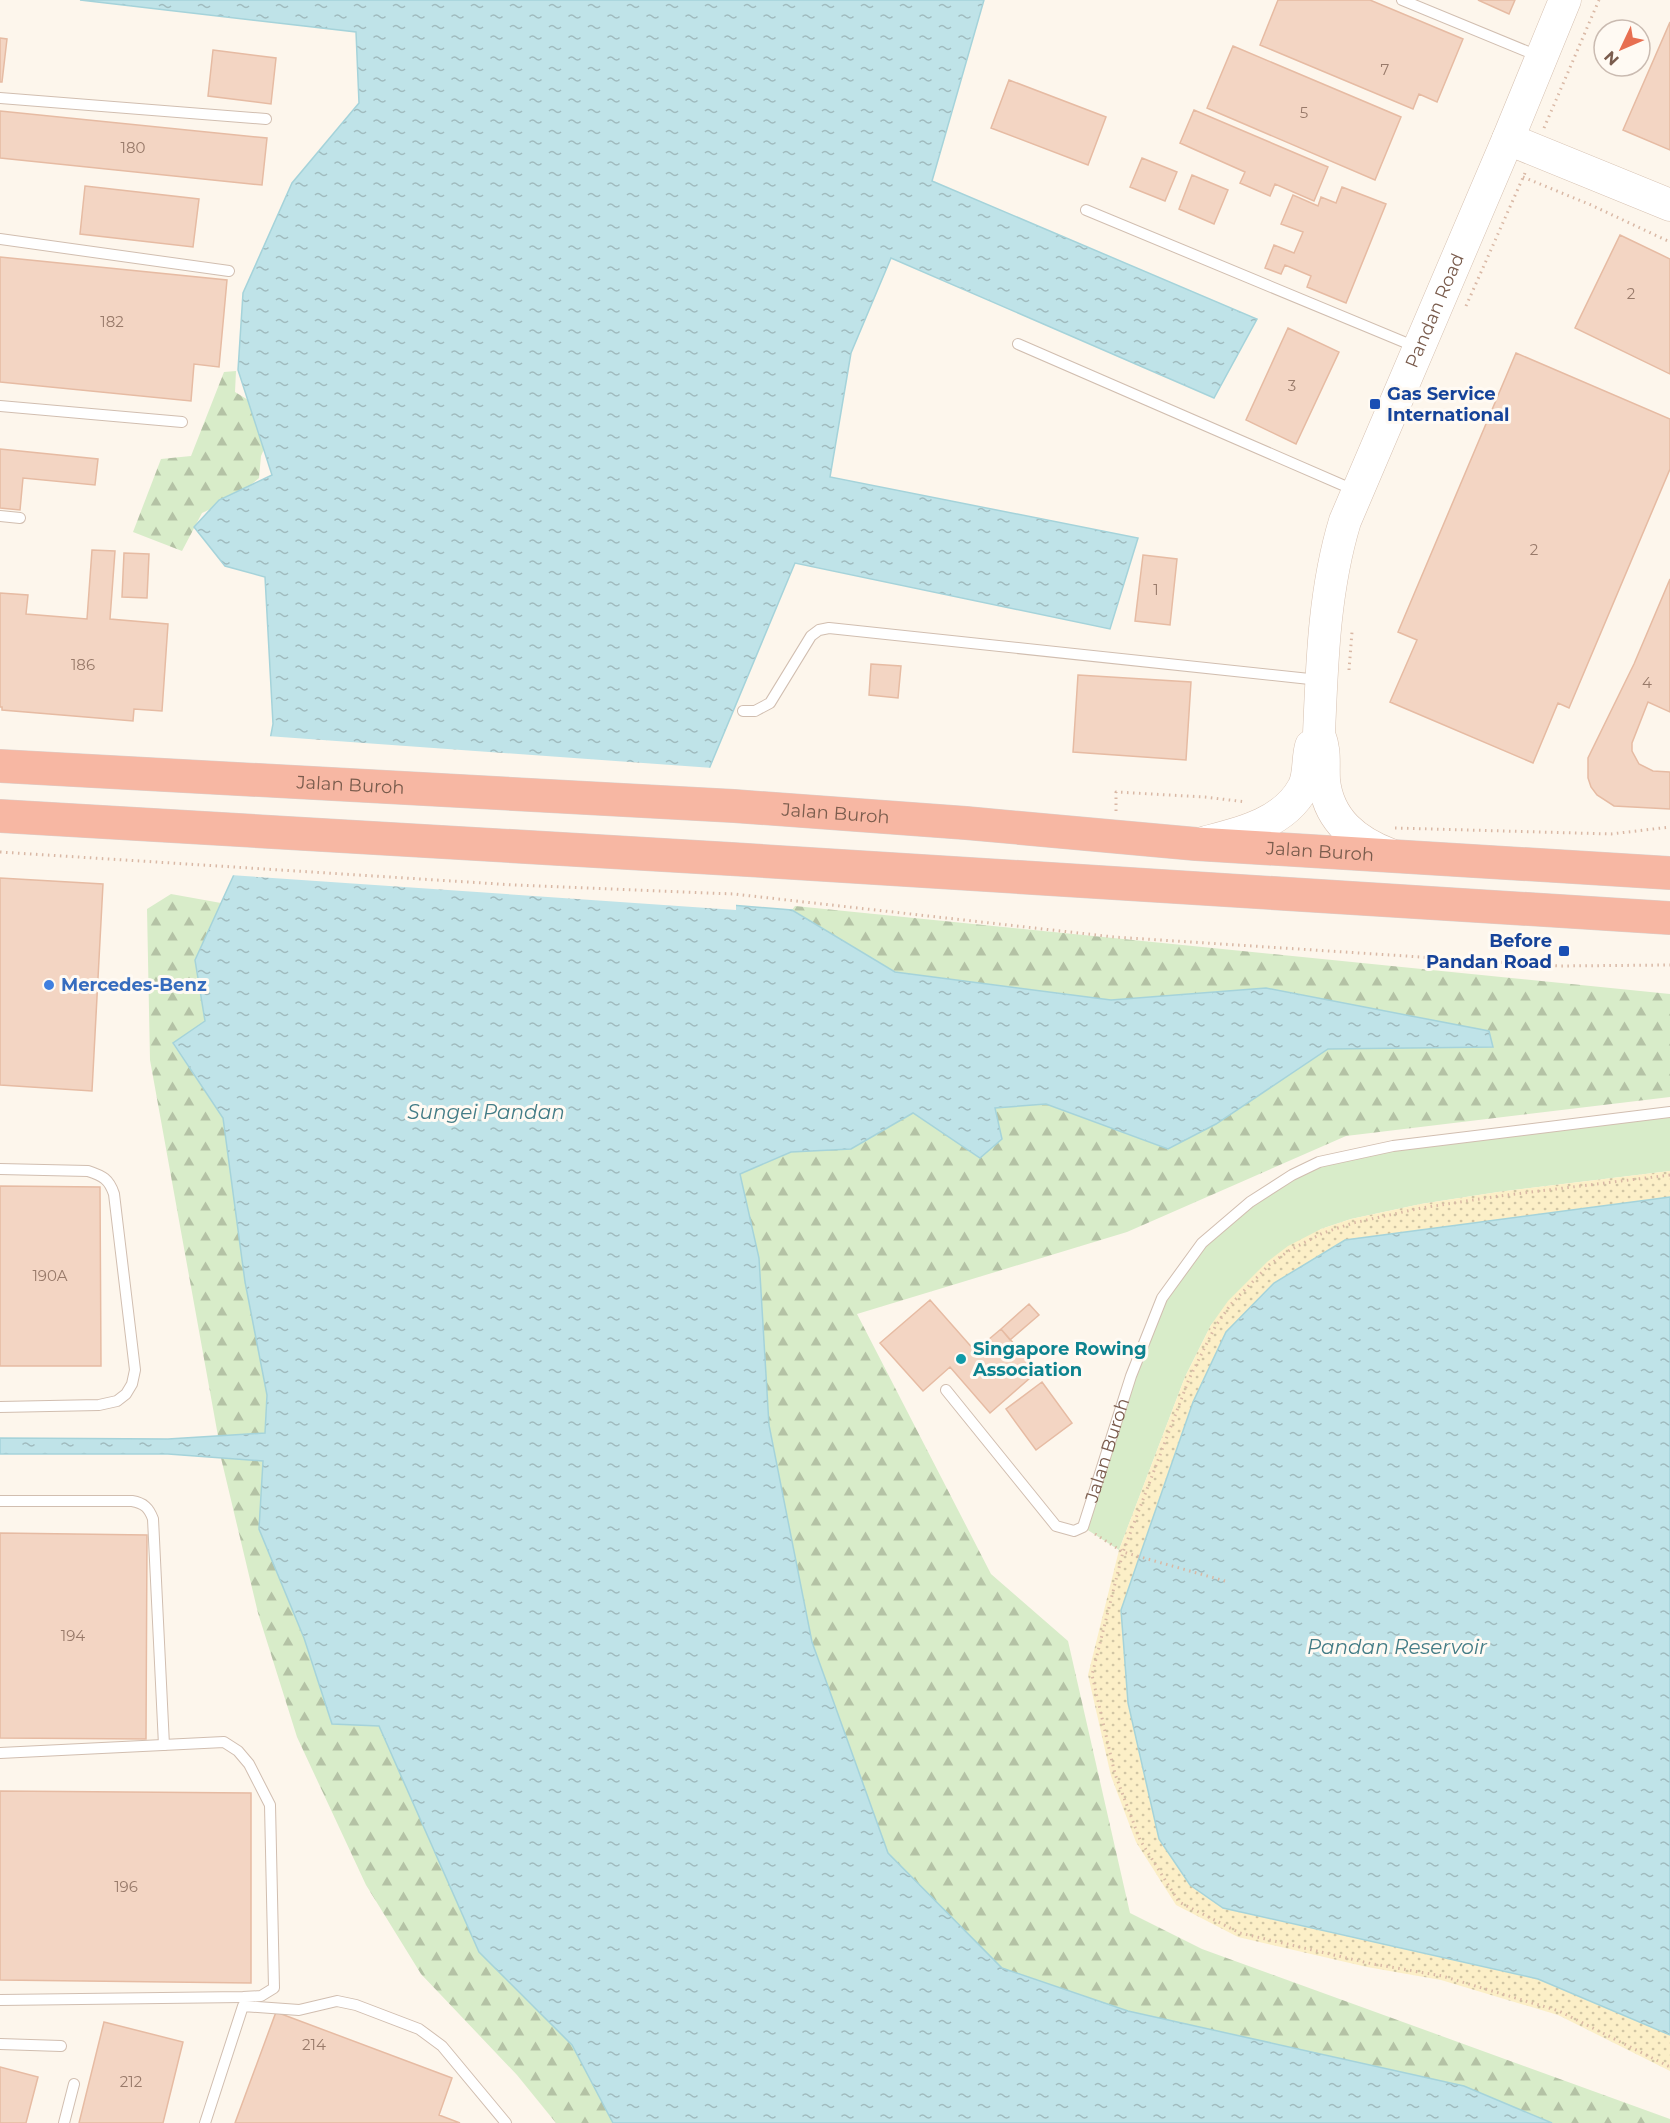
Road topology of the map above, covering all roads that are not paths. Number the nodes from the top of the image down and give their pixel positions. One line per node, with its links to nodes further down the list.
1 (1402, 0): 3 (lane)
2 (1565, 0): 3 (street, Pandan Road)
3 (1540, 57): 6 (street, Pandan Road)
4 (0, 98): 5 (lane)
5 (266, 119)
6 (1522, 155): 7 (street); 12 (street, Pandan Road)
7 (1670, 206)
8 (1086, 210): 12 (lane)
9 (0, 239): 10 (lane)
10 (229, 272)
11 (1018, 344): 15 (lane)
12 (1419, 348): 15 (street, Pandan Road)
13 (0, 406): 14 (lane)
14 (182, 423)
15 (1358, 491): 18 (street, Pandan Road)
16 (0, 516): 17 (lane)
17 (20, 518)
18 (1334, 680): 19 (lane); 20 (street, Pandan Road)
19 (743, 711)
20 (1319, 734): 23 (street, Pandan Road); 24 (street, Pandan Road)
21 (0, 766): 24 (highway, Jalan Buroh)
22 (0, 816): 26 (highway)
23 (1391, 841): 24 (highway, Jalan Buroh); 25 (highway, Jalan Buroh)
24 (1196, 844)
25 (1670, 873)
26 (1670, 918)
27 (1670, 1112): 29 (lane, Jalan Buroh)
28 (0, 1169): 30 (lane)
29 (946, 1390)
30 (0, 1407)
31 (0, 1501): 32 (lane)
32 (164, 1745): 33 (lane); 34 (lane)
33 (0, 1753)
34 (0, 2000)
35 (0, 2044): 36 (lane)
36 (61, 2046)
37 (74, 2085): 38 (lane)
38 (64, 2123)
39 (205, 2123): 40 (lane)
40 (506, 2123)

